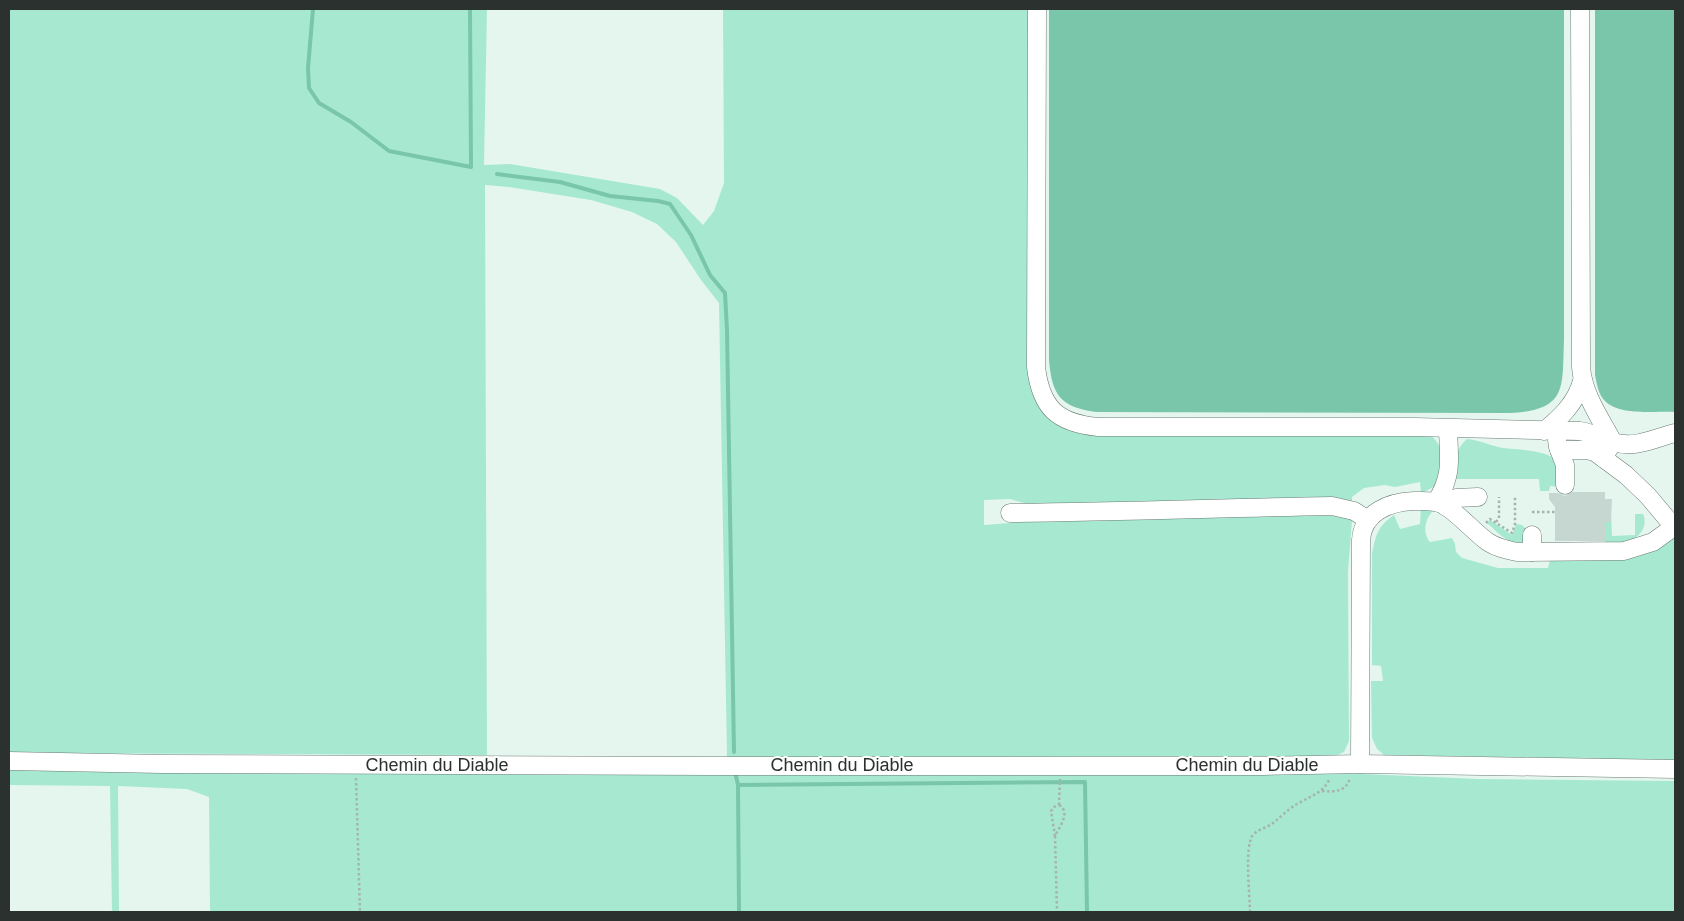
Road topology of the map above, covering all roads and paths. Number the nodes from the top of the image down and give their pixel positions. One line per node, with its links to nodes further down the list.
1 (1037, 9): 4 (street)
2 (1580, 9): 3 (street)
3 (1582, 381): 5 (street); 7 (street)
4 (1448, 429): 5 (street); 14 (street)
5 (1550, 431): 7 (street); 8 (street)
6 (1675, 433): 7 (street)
7 (1613, 442): 9 (street)
8 (1559, 450): 9 (street); 10 (street)
9 (1603, 458): 21 (street)
10 (1565, 485)
11 (1478, 497): 14 (street)
12 (1499, 497): 19 (path)
13 (1514, 497): 19 (path)
14 (1441, 504): 18 (street); 21 (street)
15 (1532, 512): 16 (path)
16 (1555, 512)
17 (1010, 513): 18 (street)
18 (1368, 520): 25 (street)
19 (1496, 522): 20 (path)
20 (1486, 523)
21 (1675, 527)
22 (9, 761): 23 (street, Chemin du Diable)
23 (355, 764): 26 (street, Chemin du Diable); 31 (path)
24 (1329, 764): 25 (street, Chemin du Diable); 26 (street, Chemin du Diable); 28 (path)
25 (1356, 764): 27 (street, Chemin du Diable); 28 (path)
26 (1060, 765): 29 (path)
27 (1675, 769)
28 (1322, 791): 33 (path)
29 (1059, 805): 30 (path); 30 (path)
30 (1055, 836): 32 (path)
31 (360, 912)
32 (1057, 912)
33 (1250, 912)

